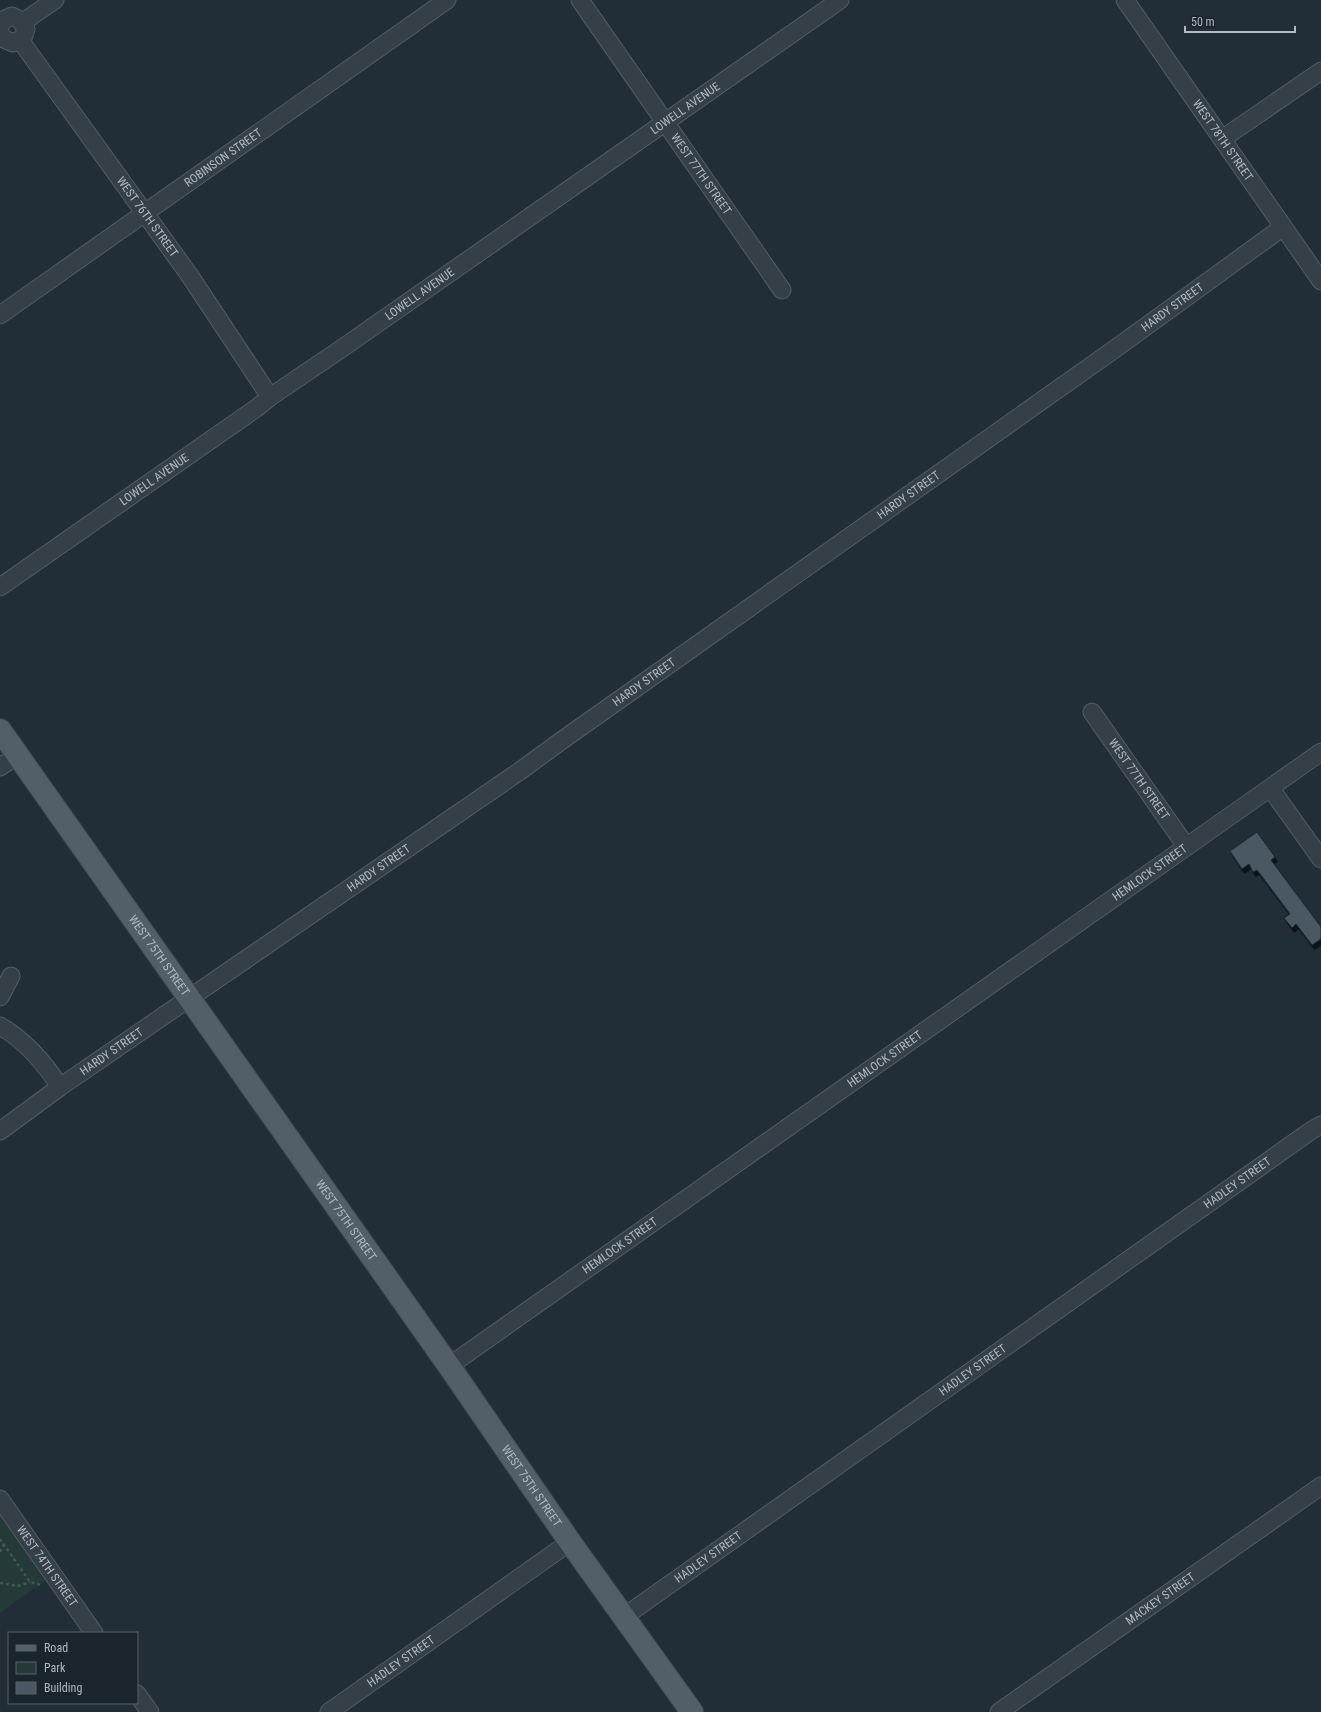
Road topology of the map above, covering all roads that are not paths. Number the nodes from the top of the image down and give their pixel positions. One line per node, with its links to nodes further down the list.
1 (55, 0): 6 (street)
2 (447, 0): 12 (street, ROBINSON STREET)
3 (580, 0): 10 (street, WEST 77TH STREET)
4 (840, 0): 10 (street, LOWELL AVENUE)
5 (1125, 0): 11 (street, WEST 78TH STREET)
6 (23, 22): 7 (street); 8 (street)
7 (1, 27): 8 (street)
8 (20, 40): 12 (street, WEST 76TH STREET)
9 (1321, 71): 11 (street)
10 (664, 123): 15 (street, WEST 77TH STREET); 17 (street, LOWELL AVENUE)
11 (1222, 139): 13 (street, WEST 78TH STREET)
12 (144, 213): 16 (street, ROBINSON STREET); 17 (street, WEST 76TH STREET)
13 (1283, 228): 14 (street, WEST 78TH STREET); 29 (street, HARDY STREET)
14 (1321, 281)
15 (782, 290)
16 (0, 315)
17 (270, 397): 18 (street, LOWELL AVENUE)
18 (0, 587)
19 (1092, 712): 25 (street, WEST 77TH STREET)
20 (0, 730): 22 (main road, WEST 75TH STREET)
21 (1321, 752): 24 (street, HEMLOCK STREET)
22 (18, 755): 23 (street); 29 (main road, WEST 75TH STREET)
23 (0, 767)
24 (1271, 788): 25 (street, HEMLOCK STREET); 26 (street)
25 (1186, 846): 34 (street, HEMLOCK STREET)
26 (1321, 860)
27 (11, 976): 28 (street)
28 (0, 997)
29 (189, 998): 31 (street, HARDY STREET); 34 (main road, WEST 75TH STREET)
30 (0, 1026): 31 (street)
31 (60, 1087): 33 (street, HARDY STREET)
32 (1321, 1125): 38 (street, HADLEY STREET)
33 (0, 1131)
34 (449, 1366): 37 (main road, WEST 75TH STREET)
35 (1321, 1486): 44 (street, MACKEY STREET)
36 (0, 1499): 39 (street, WEST 74TH STREET)
37 (570, 1542): 38 (main road, WEST 75TH STREET); 42 (street, HADLEY STREET)
38 (624, 1616): 43 (main road, WEST 75TH STREET)
39 (93, 1632)
40 (138, 1695): 41 (street)
41 (150, 1712)
42 (329, 1712)
43 (692, 1712)
44 (999, 1712)

